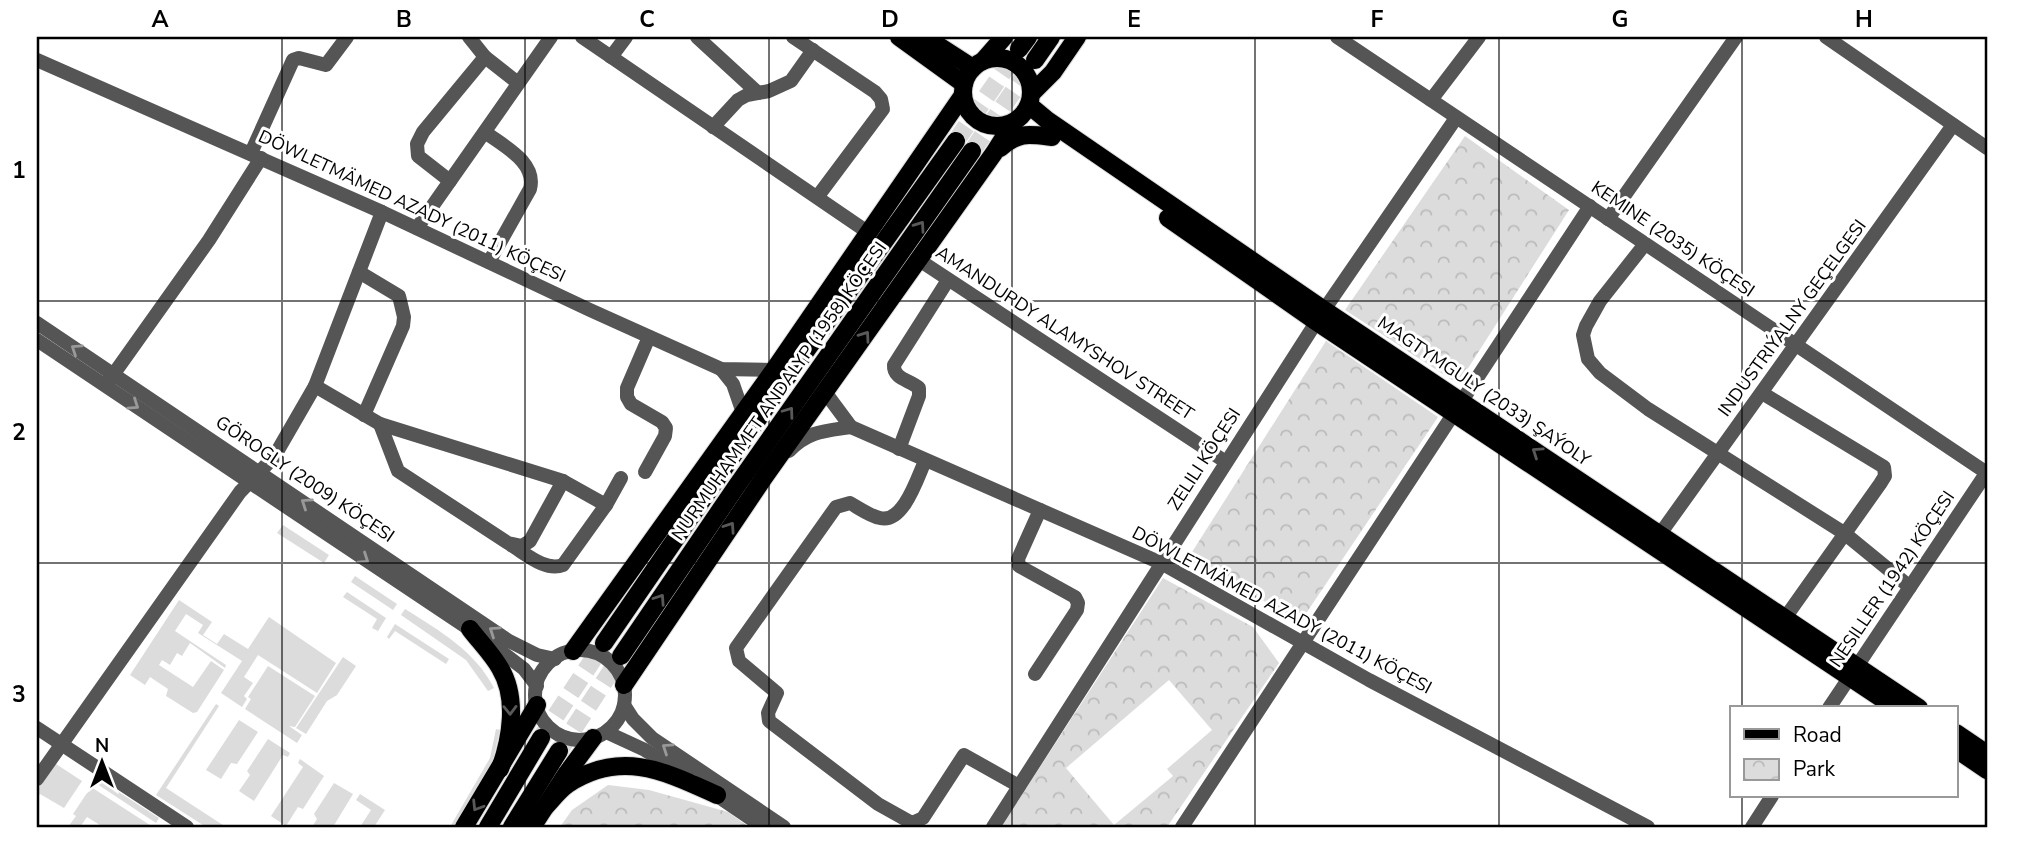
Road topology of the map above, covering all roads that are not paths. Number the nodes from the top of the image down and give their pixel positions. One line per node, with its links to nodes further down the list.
1 (347, 37): 40 (street)
2 (551, 37): 25 (street)
3 (582, 37): 19 (street)
4 (626, 37): 19 (street)
5 (697, 37): 27 (street)
6 (793, 37): 17 (street)
7 (899, 37): 20 (main road)
8 (925, 37): 20 (main road)
9 (1051, 37): 22 (main road)
10 (1077, 37): 24 (main road)
11 (1337, 37): 28 (street, KEMINE (2035) KÖÇESI)
12 (1479, 37): 28 (street)
13 (1736, 37): 45 (street)
14 (1826, 37): 32 (street)
15 (474, 39): 18 (street)
16 (1000, 42): 20 (main road); 23 (main road)
17 (813, 50): 27 (street); 42 (street)
18 (485, 57): 25 (street); 41 (street)
19 (611, 57): 33 (street)
20 (942, 57): 23 (main road); 26 (main road); 30 (main road)
21 (37, 60): 40 (street, DÖWLETMÄMED AZADY (2011) KÖÇESI)
22 (1035, 60)
23 (978, 64): 26 (main road); 29 (main road)
24 (1053, 72): 29 (main road); 34 (main road)
25 (519, 83): 35 (street)
26 (964, 90): 29 (main road); 30 (main road)
27 (758, 93): 33 (street)
28 (1431, 100): 31 (street, KEMINE (2035) KÖÇESI)
29 (1023, 110): 34 (main road, MAGTYMGULY (2033) ŞAÝOLY); 39 (main road)
30 (950, 116): 47 (main road)
31 (1456, 118): 43 (street, KEMINE (2035) KÖÇESI); 53 (street, ZELILI KÖÇESI)
32 (1953, 124): 37 (street); 57 (street, INDUSTRIÝALNY GEÇELGESI)
33 (713, 127): 42 (street)
34 (1049, 129): 39 (main road); 53 (main road, MAGTYMGULY (2033) ŞAÝOLY)
35 (485, 132): 41 (street); 50 (street)
36 (956, 141): 58 (main road, NURMUHAMMET ANDALYP (1958) KÖÇESI)
37 (1987, 148)
38 (972, 151): 59 (main road, NURMUHAMMET ANDALYP (1958) KÖÇESI, one-way to 38)
39 (994, 153): 49 (main road)
40 (256, 156): 44 (street, DÖWLETMÄMED AZADY (2011) KÖÇESI); 62 (street)
41 (450, 181): 46 (street)
42 (818, 196): 47 (street)
43 (1590, 206): 45 (street, KEMINE (2035) KÖÇESI); 66 (street)
44 (382, 212): 46 (street, DÖWLETMÄMED AZADY (2011) KÖÇESI); 51 (street)
45 (1608, 219): 48 (street, KEMINE (2035) KÖÇESI)
46 (417, 228): 50 (street, DÖWLETMÄMED AZADY (2011) KÖÇESI)
47 (869, 233): 61 (main road)
48 (1645, 244): 57 (street, KEMINE (2035) KÖÇESI); 72 (street)
49 (919, 260): 52 (street, AMANDURDY ALAMYSHOV STREET); 64 (main road, one-way to 49)
50 (489, 262): 55 (street, DÖWLETMÄMED AZADY (2011) KÖÇESI)
51 (359, 272): 63 (street); 68 (street)
52 (948, 280): 71 (street); 74 (street, AMANDURDY ALAMYSHOV STREET)
53 (1321, 316): 66 (main road, MAGTYMGULY (2033) ŞAÝOLY); 74 (street, ZELILI KÖÇESI)
54 (37, 323): 62 (street, GÖROGLY (2009) KÖÇESI, one-way to 54)
55 (649, 337): 60 (street, DÖWLETMÄMED AZADY (2011) KÖÇESI); 76 (street)
56 (37, 340): 62 (street, GÖROGLY (2009) KÖÇESI)
57 (1797, 345): 65 (street, INDUSTRIÝALNY GEÇELGESI); 77 (street, KEMINE (2035) KÖÇESI)
58 (810, 347): 61 (main road); 75 (main road, NURMUHAMMET ANDALYP (1958) KÖÇESI)
59 (828, 357): 64 (main road); 82 (main road, NURMUHAMMET ANDALYP (1958) KÖÇESI, one-way to 59)
60 (720, 369): 61 (street, DÖWLETMÄMED AZADY (2011) KÖÇESI); 67 (street, NURMUHAMMET ANDALYP (1958) KÖÇESI)
61 (774, 370): 67 (main road)
62 (109, 380): 79 (street, GÖROGLY (2009) KÖÇESI)
63 (315, 386): 68 (street); 79 (street)
64 (825, 392): 70 (street, DÖWLETMÄMED AZADY (2011) KÖÇESI); 78 (main road)
65 (1762, 393): 72 (street, INDUSTRIÝALNY GEÇELGESI); 85 (street)
66 (1459, 408): 86 (main road, MAGTYMGULY (2033) ŞAÝOLY, one-way to 66); 92 (street); 97 (main road, MAGTYMGULY (2033) ŞAÝOLY)
67 (743, 413): 75 (main road); 94 (main road)
68 (364, 415): 69 (street)
69 (380, 424): 81 (street); 87 (street)
70 (851, 427): 71 (street, DÖWLETMÄMED AZADY (2011) KÖÇESI); 78 (street)
71 (899, 449): 73 (street, DÖWLETMÄMED AZADY (2011) KÖÇESI)
72 (1719, 453): 85 (street); 86 (street, INDUSTRIÝALNY GEÇELGESI)
73 (925, 461): 84 (street, DÖWLETMÄMED AZADY (2011) KÖÇESI); 117 (street)
74 (1226, 462): 88 (street, ZELILI KÖÇESI)
75 (724, 468): 93 (main road, NURMUHAMMET ANDALYP (1958) KÖÇESI)
76 (645, 472)
77 (1987, 473): 89 (street, NESILLER (1942) KÖÇESI)
78 (765, 476): 82 (main road); 99 (main road, one-way to 78)
79 (255, 477): 91 (street, GÖROGLY (2009) KÖÇESI, one-way to 91); 96 (street, GÖROGLY (2009) KÖÇESI, one-way to 79); 110 (street)
80 (621, 478): 83 (street)
81 (563, 481): 83 (street); 87 (street)
82 (736, 487): 95 (main road, NURMUHAMMET ANDALYP (1958) KÖÇESI, one-way to 82)
83 (606, 505): 87 (street)
84 (1040, 510): 88 (street, DÖWLETMÄMED AZADY (2011) KÖÇESI); 98 (street)
85 (1844, 533): 89 (street); 90 (street)
86 (1660, 534): 90 (main road, MAGTYMGULY (2033) ŞAÝOLY)
87 (508, 543)
88 (1161, 563): 92 (street, DÖWLETMÄMED AZADY (2011) KÖÇESI); 117 (street, ZELILI KÖÇESI)
89 (1910, 587): 97 (street, NESILLER (1942) KÖÇESI)
90 (1785, 618): 97 (main road, MAGTYMGULY (2033) ŞAÝOLY)
91 (470, 629): 100 (street, GÖROGLY (2009) KÖÇESI); 114 (main road, one-way to 114)
92 (1303, 641): 129 (street); 130 (street, DÖWLETMÄMED AZADY (2011) KÖÇESI)
93 (604, 643)
94 (573, 651): 96 (street); 99 (street)
95 (621, 656)
96 (555, 659): 100 (street)
97 (1853, 672): 103 (street, NESILLER (1942) KÖÇESI); 104 (main road, MAGTYMGULY (2033) ŞAÝOLY); 105 (main road, MAGTYMGULY (2033) ŞAÝOLY)
98 (1035, 674)
99 (624, 685): 102 (street)
100 (537, 686): 101 (street)
101 (537, 705): 108 (street); 114 (main road)
102 (624, 705): 108 (street); 127 (street, one-way to 102)
103 (1830, 706)
104 (1893, 706)
105 (1915, 706)
106 (37, 728): 110 (street)
107 (1958, 734): 113 (main road)
108 (599, 735): 118 (street); 120 (main road)
109 (541, 738): 123 (main road)
110 (60, 745): 116 (street); 121 (street)
111 (1958, 750): 115 (main road)
112 (559, 751): 124 (main road)
113 (1987, 754)
114 (500, 769): 122 (main road, one-way to 122)
115 (1987, 770)
116 (37, 779)
117 (1019, 786): 128 (street, ZELILI KÖÇESI)
118 (717, 795): 120 (main road); 126 (street)
119 (1771, 798): 131 (street)
120 (545, 807): 125 (main road)
121 (187, 827)
122 (464, 827)
123 (488, 827)
124 (512, 827)
125 (532, 827)
126 (763, 827)
127 (784, 827)
128 (993, 827)
129 (1182, 827)
130 (1647, 827)
131 (1752, 827)

